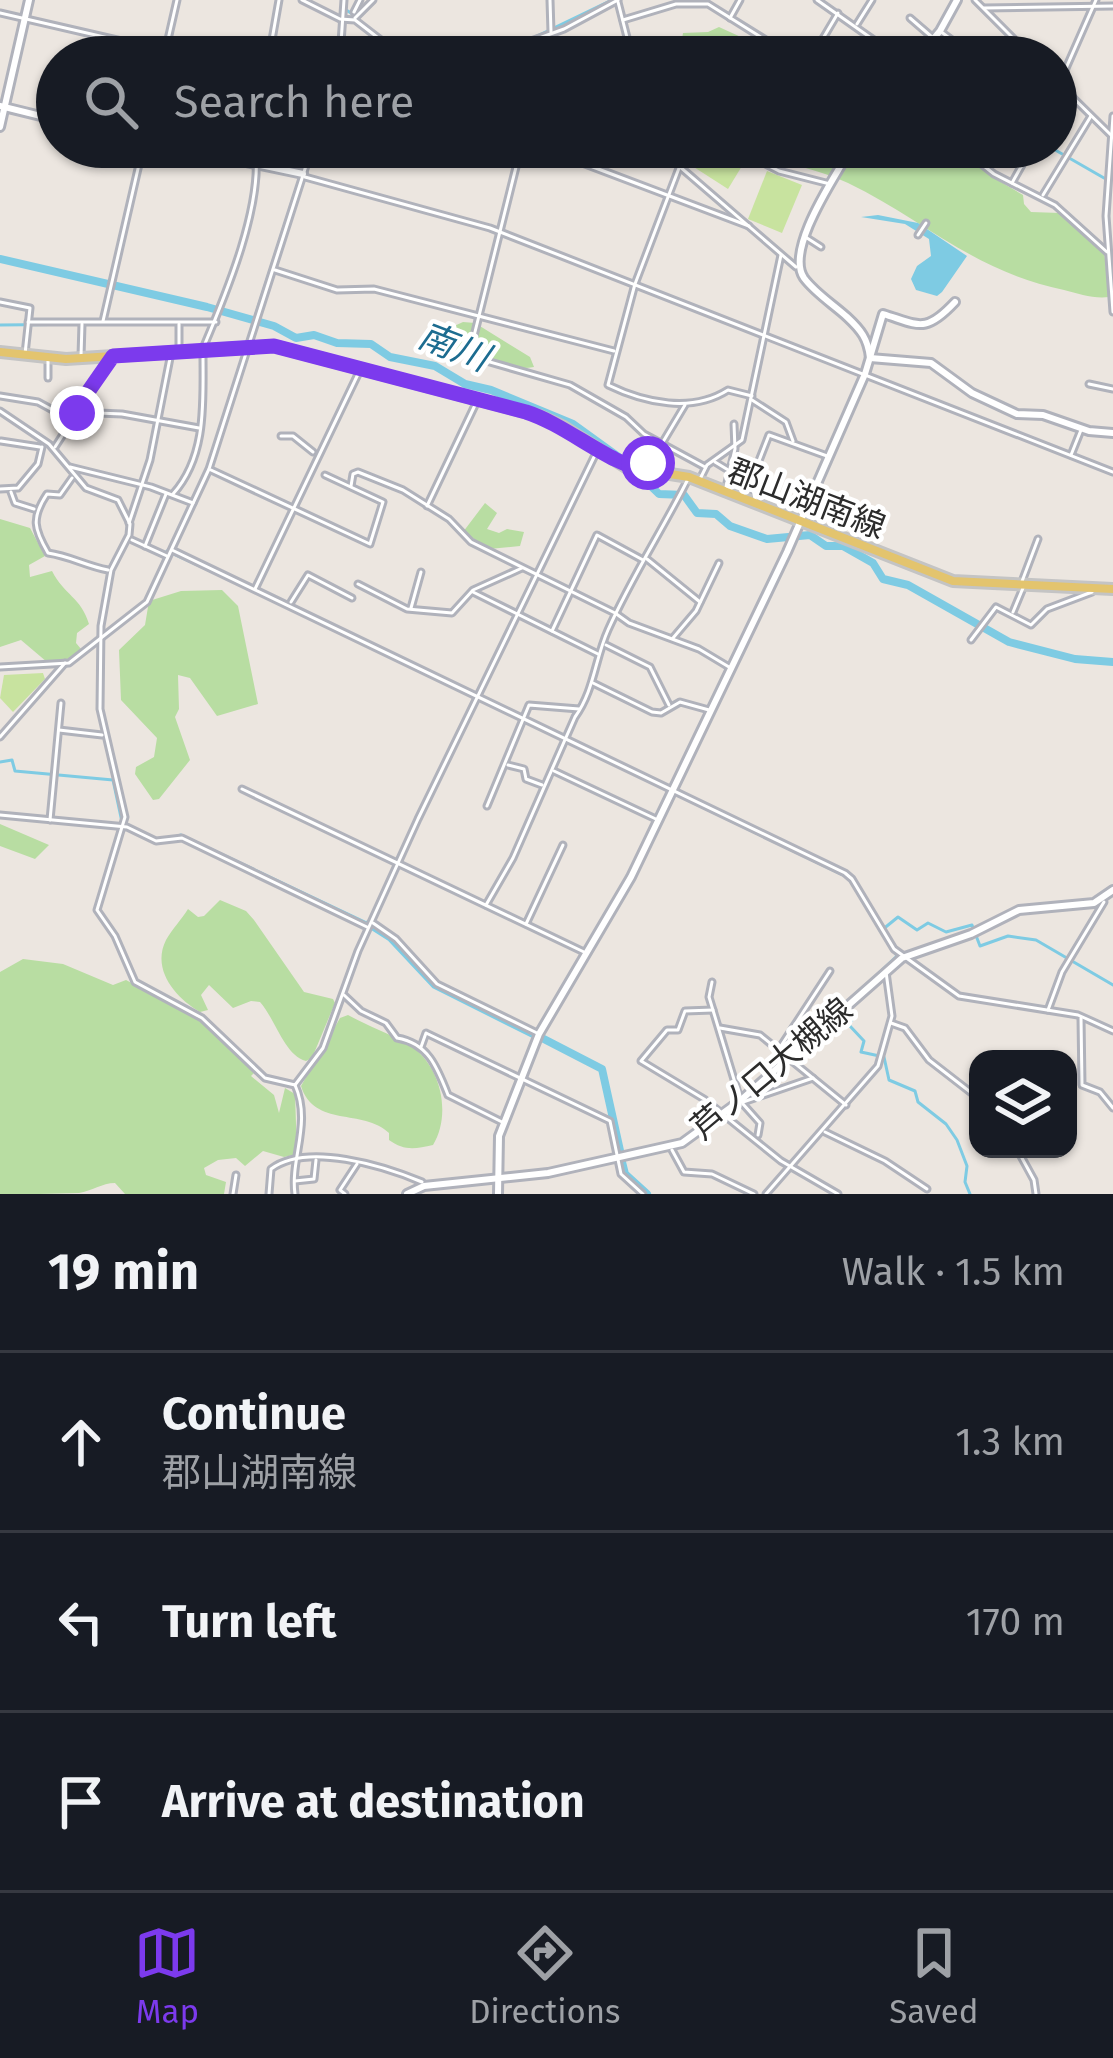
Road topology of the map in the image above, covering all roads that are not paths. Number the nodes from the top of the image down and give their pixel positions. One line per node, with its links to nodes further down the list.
1 (29, 0): 23 (street)
2 (177, 0): 30 (street)
3 (279, 0): 31 (street)
4 (302, 0): 24 (street)
5 (360, 0): 20 (street)
6 (374, 0): 20 (street)
7 (550, 0): 27 (street)
8 (618, 0): 25 (street); 27 (street)
9 (740, 0): 21 (street)
10 (817, 0): 19 (street)
11 (872, 0): 26 (street)
12 (957, 0): 28 (street)
13 (975, 0): 17 (street)
14 (1095, 2): 16 (street); 17 (street); 41 (street)
15 (344, 3): 20 (street); 24 (street)
16 (1113, 6)
17 (984, 8): 40 (street)
18 (0, 13): 23 (street)
19 (838, 13): 26 (street); 37 (street)
20 (355, 16): 24 (street); 33 (street)
21 (730, 18): 25 (street); 36 (street)
22 (910, 18): 28 (street)
23 (25, 19): 29 (street); 43 (street)
24 (342, 20): 32 (street)
25 (623, 20): 35 (street)
26 (856, 24): 38 (street)
27 (550, 34): 34 (street)
28 (937, 34): 39 (street)
29 (93, 36)
30 (169, 36)
31 (272, 36)
32 (341, 36)
33 (378, 36)
34 (545, 36)
35 (627, 36)
36 (759, 36)
37 (824, 36)
38 (871, 36)
39 (940, 36)
40 (1011, 36)
41 (1077, 41)
42 (1077, 102): 45 (street)
43 (2, 107): 44 (street); 47 (street)
44 (36, 115)
45 (1091, 116): 48 (street); 49 (street)
46 (1113, 116): 48 (street)
47 (0, 127)
48 (1112, 136): 74 (street)
49 (1077, 139)
50 (138, 168): 88 (street)
51 (257, 168): 87 (street)
52 (274, 168): 63 (street)
53 (305, 168): 63 (street)
54 (516, 168): 70 (street)
55 (594, 168): 66 (street)
56 (679, 168): 66 (street)
57 (682, 168): 69 (street)
58 (773, 168): 64 (street)
59 (839, 168): 64 (street)
60 (989, 168): 65 (street)
61 (1020, 168): 65 (street)
62 (1060, 168): 67 (street)
63 (303, 175): 70 (street); 77 (street)
64 (830, 184): 72 (street)
65 (1011, 184): 67 (street)
66 (668, 197): 69 (street); 78 (street)
67 (1042, 197): 74 (street)
68 (926, 223): 71 (street)
69 (749, 226): 75 (street)
70 (499, 231): 78 (street); 83 (street)
71 (918, 235)
72 (805, 237): 73 (street); 76 (street)
73 (821, 247)
74 (1108, 253): 81 (street)
75 (781, 255): 76 (street); 89 (street)
76 (800, 268): 99 (street)
77 (273, 270): 83 (street); 90 (street)
78 (635, 284): 89 (street); 94 (street)
79 (0, 302): 84 (street)
80 (955, 302): 99 (street)
81 (1112, 302): 82 (street)
82 (1113, 312)
83 (477, 316): 94 (street); 120 (street)
84 (28, 322): 85 (street); 95 (street)
85 (82, 322): 88 (street); 98 (street)
86 (178, 322): 87 (street); 88 (street); 92 (street)
87 (216, 322): 91 (street)
88 (103, 323)
89 (766, 335): 101 (street); 106 (street)
90 (249, 345): 91 (main road, 郡山湖南線); 100 (main road, 郡山湖南線); 131 (street)
91 (203, 348): 92 (main road, 郡山湖南線); 114 (street)
92 (175, 351): 96 (main road, 郡山湖南線); 112 (street)
93 (0, 352): 95 (main road, 郡山湖南線)
94 (616, 352): 108 (street)
95 (25, 355): 97 (main road, 郡山湖南線)
96 (113, 356): 98 (main road, 郡山湖南線); 110 (street)
97 (48, 358): 98 (main road, 郡山湖南線); 102 (street)
98 (81, 358)
99 (870, 358): 101 (street); 115 (street)
100 (361, 368): 107 (main road, 郡山湖南線); 149 (street)
101 (865, 374): 126 (street); 127 (street)
102 (48, 379)
103 (1089, 383): 104 (street)
104 (1113, 389)
105 (0, 396): 111 (street)
106 (752, 398): 108 (street); 119 (street); 123 (street)
107 (478, 399): 124 (main road, 郡山湖南線); 147 (street)
108 (685, 403): 120 (street)
109 (0, 411): 122 (street)
110 (74, 412): 111 (street); 112 (street)
111 (71, 420): 122 (street)
112 (159, 421): 114 (street); 138 (street)
113 (734, 424): 123 (street)
114 (201, 428): 144 (street)
115 (1082, 429): 116 (street); 126 (street)
116 (1113, 433)
117 (281, 436): 125 (street)
118 (1, 441): 121 (street)
119 (793, 443): 127 (street); 139 (street)
120 (664, 444): 130 (street); 132 (street)
121 (42, 447): 122 (street); 142 (street)
122 (51, 447): 129 (street)
123 (735, 447): 128 (street); 133 (street)
124 (598, 448): 132 (main road, 郡山湖南線); 161 (street)
125 (313, 452)
126 (1071, 455): 134 (street)
127 (829, 457): 150 (street)
128 (714, 461): 130 (street); 133 (street)
129 (70, 466): 136 (street); 138 (street)
130 (705, 467): 137 (street)
131 (209, 469): 145 (street); 149 (street)
132 (647, 470): 137 (main road, 郡山湖南線)
133 (730, 470): 139 (street); 143 (street)
134 (1113, 472)
135 (325, 475): 140 (street)
136 (74, 477): 148 (street); 151 (street)
137 (694, 479): 143 (main road, 郡山湖南線); 156 (street)
138 (142, 484): 144 (street); 151 (street)
139 (751, 484): 146 (street)
140 (351, 486): 147 (street); 149 (street)
141 (0, 489): 142 (street)
142 (11, 490): 148 (street)
143 (725, 491): 146 (main road, 郡山湖南線)
144 (170, 493): 145 (street); 154 (street)
145 (194, 503): 155 (street)
146 (756, 503): 150 (main road, 郡山湖南線)
147 (427, 506): 158 (street)
148 (37, 510): 159 (street)
149 (293, 510): 165 (street)
150 (802, 521): 163 (main road, 郡山湖南線); 184 (street)
151 (129, 523): 152 (street)
152 (129, 538): 154 (street); 159 (street)
153 (1038, 539): 163 (street)
154 (145, 546): 155 (street)
155 (171, 553): 165 (street); 177 (street)
156 (645, 560): 167 (street); 170 (street); 173 (street)
157 (719, 563): 170 (street)
158 (523, 567): 161 (street); 168 (street)
159 (111, 570): 177 (street)
160 (421, 572): 172 (street)
161 (538, 575): 167 (street); 175 (street)
162 (358, 584): 172 (street)
163 (1023, 586): 164 (main road, 郡山湖南線); 174 (street)
164 (1094, 589): 166 (main road, 郡山湖南線); 174 (street)
165 (255, 590): 171 (street)
166 (1113, 590)
167 (570, 591): 173 (street); 176 (street)
168 (471, 592): 172 (street); 175 (street)
169 (352, 598): 171 (street)
170 (701, 603): 178 (street)
171 (289, 605): 186 (street)
172 (410, 609)
173 (617, 614): 178 (street); 180 (street)
174 (1012, 614): 179 (street)
175 (519, 615): 176 (street); 186 (street)
176 (552, 631): 181 (street)
177 (99, 637): 182 (street); 193 (street)
178 (673, 640): 184 (street)
179 (971, 640)
180 (604, 644): 181 (street); 188 (street)
181 (598, 654): 185 (street)
182 (65, 663): 183 (street); 194 (street)
183 (0, 667)
184 (731, 668): 190 (street)
185 (592, 683): 188 (street); 189 (street)
186 (478, 698): 191 (street); 207 (street)
187 (61, 703): 192 (street)
188 (670, 707): 190 (street)
189 (580, 709): 191 (street); 195 (street)
190 (711, 710): 200 (street)
191 (524, 720): 195 (street); 196 (street)
192 (59, 730): 193 (street); 203 (street)
193 (104, 735): 205 (street)
194 (0, 737)
195 (565, 740): 197 (street); 200 (street)
196 (506, 765): 198 (street); 201 (street)
197 (552, 770): 198 (street); 204 (street)
198 (544, 786): 210 (street)
199 (242, 789): 207 (street)
200 (673, 791): 204 (street); 214 (street)
201 (487, 806)
202 (0, 815): 203 (street)
203 (50, 820): 205 (street)
204 (658, 820): 213 (street)
205 (122, 827): 212 (street); 231 (street)
206 (563, 844): 211 (street)
207 (399, 863): 210 (street); 212 (street)
208 (1113, 891): 209 (street)
209 (1103, 900): 214 (street, 芦ノ口大槻線); 220 (street)
210 (486, 905): 211 (street)
211 (526, 924): 213 (street)
212 (370, 925): 218 (street); 225 (street)
213 (586, 952): 225 (street)
214 (902, 958): 215 (street, 芦ノ口大槻線); 220 (street)
215 (886, 970): 222 (street); 228 (street, 芦ノ口大槻線)
216 (830, 971): 227 (street)
217 (712, 982): 219 (street)
218 (342, 994): 226 (street); 231 (street)
219 (713, 1010): 223 (street); 236 (street)
220 (1048, 1011): 221 (street)
221 (1082, 1017): 224 (street); 235 (street)
222 (891, 1023): 232 (street); 234 (street)
223 (718, 1028): 227 (street); 233 (street)
224 (1113, 1031)
225 (539, 1034): 230 (street)
226 (421, 1047): 230 (street); 237 (street)
227 (778, 1051): 228 (street)
228 (786, 1058): 229 (street); 233 (street, 芦ノ口大槻線)
229 (813, 1078): 233 (street); 234 (street)
230 (521, 1079): 237 (street); 242 (street)
231 (295, 1085): 241 (street)
232 (969, 1091)
233 (741, 1101): 236 (street, 芦ノ口大槻線); 239 (street)
234 (846, 1105): 238 (street)
235 (1113, 1108)
236 (722, 1115): 239 (street); 240 (street, 芦ノ口大槻線)
237 (502, 1123): 248 (street)
238 (823, 1131): 246 (street); 251 (street)
239 (757, 1138): 246 (street)
240 (671, 1146): 242 (street, 芦ノ口大槻線); 259 (street)
241 (299, 1156): 243 (street); 249 (street); 254 (street)
242 (619, 1157): 248 (street, 芦ノ口大槻線); 252 (street)
243 (316, 1158): 245 (street); 249 (street)
244 (1021, 1158): 262 (street)
245 (357, 1162): 250 (street); 256 (street)
246 (790, 1166): 260 (street); 261 (street)
247 (236, 1174): 253 (street)
248 (498, 1178): 250 (street, 芦ノ口大槻線); 258 (street)
249 (293, 1181): 255 (street)
250 (424, 1186): 257 (street, 芦ノ口大槻線)
251 (927, 1189)
252 (640, 1193)
253 (233, 1194)
254 (268, 1194)
255 (296, 1194)
256 (345, 1194)
257 (407, 1194)
258 (498, 1194)
259 (754, 1194)
260 (766, 1194)
261 (838, 1194)
262 (1036, 1194)

